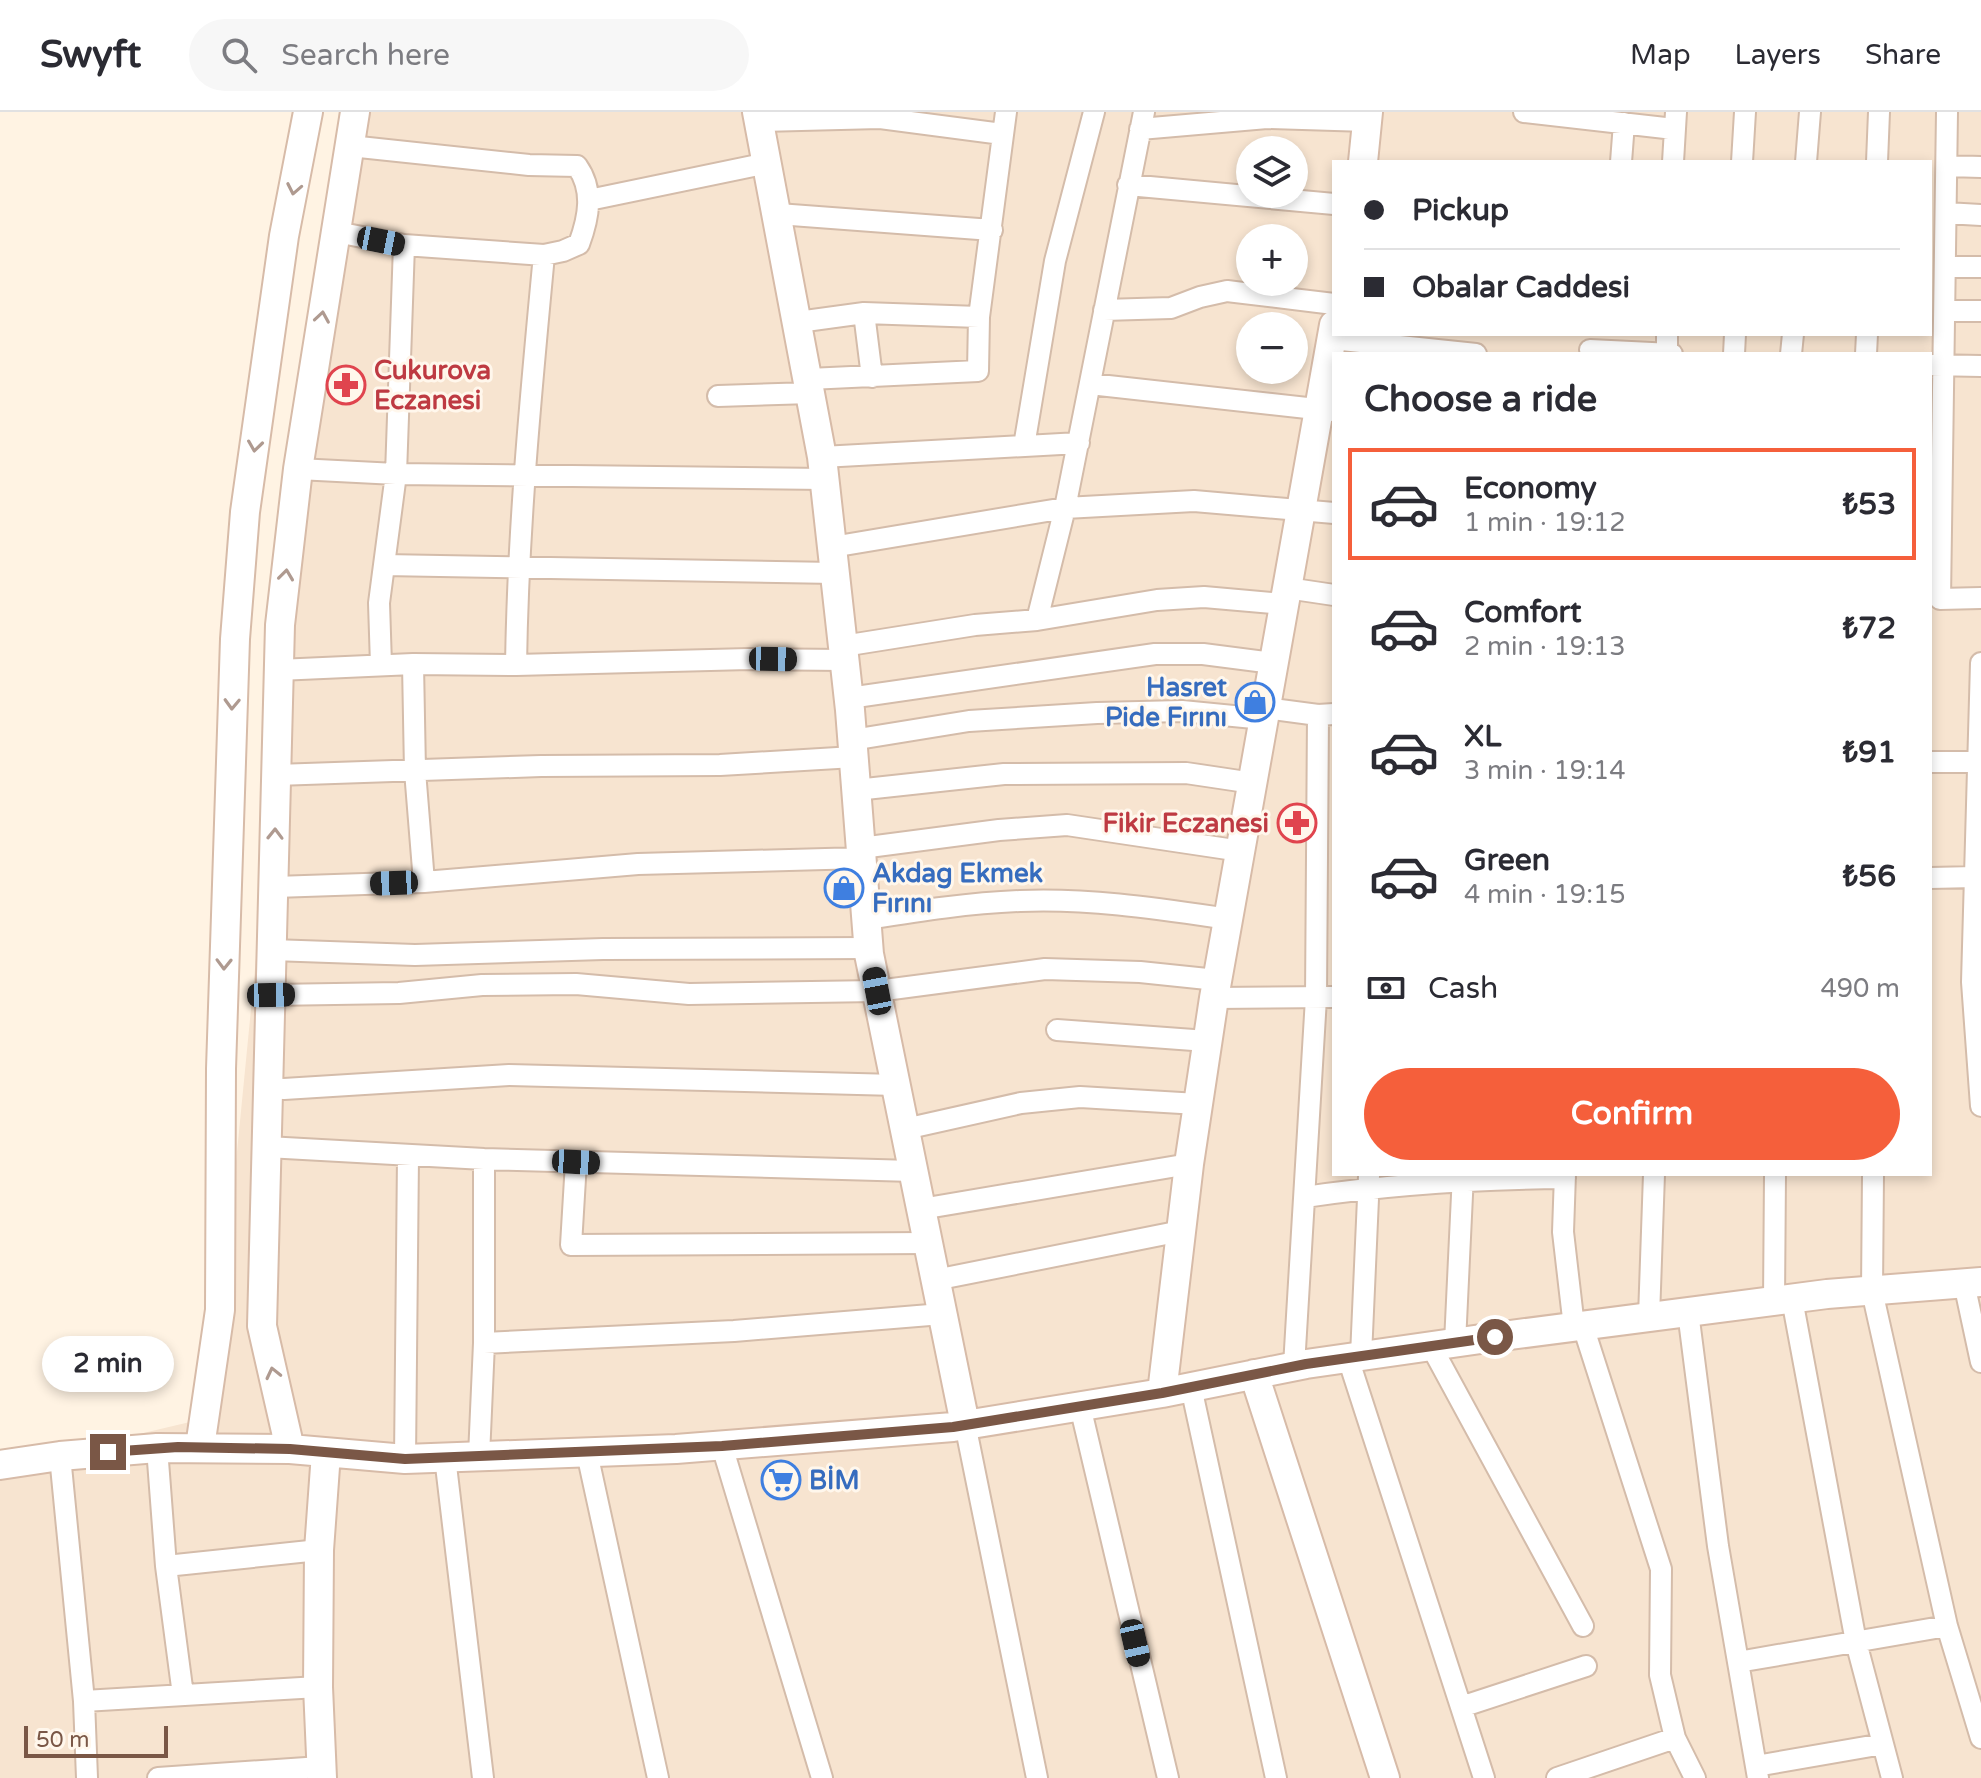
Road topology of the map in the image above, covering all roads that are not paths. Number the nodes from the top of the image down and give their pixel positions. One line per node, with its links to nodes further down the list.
1 (308, 112): 150 (main road, one-way to 150)
2 (355, 112): 16 (main road)
3 (1006, 112): 15 (street)
4 (1094, 112): 58 (street)
5 (1524, 112): 14 (street)
6 (1745, 112): 20 (street)
7 (1810, 112): 21 (street)
8 (1879, 112): 22 (street)
9 (1947, 112): 24 (street)
10 (758, 117): 15 (street); 23 (main road)
11 (1367, 117): 12 (street); 17 (main road)
12 (1142, 120): 26 (street)
13 (1675, 120): 14 (street); 19 (street)
14 (1624, 123): 18 (street)
15 (1002, 134): 32 (street)
16 (350, 146): 27 (street); 33 (main road)
17 (1363, 160)
18 (1621, 160)
19 (1673, 160)
20 (1742, 160)
21 (1806, 160)
22 (1877, 160)
23 (768, 163): 27 (street); 30 (main road)
24 (1947, 166): 25 (street); 29 (street)
25 (1981, 167)
26 (1128, 185): 28 (street); 39 (street)
27 (589, 200): 35 (street)
28 (1332, 204)
29 (1946, 213): 31 (street); 36 (street)
30 (778, 214): 32 (street); 44 (main road)
31 (1981, 215)
32 (992, 230): 43 (street)
33 (336, 232): 34 (street); 60 (main road, one-way to 33)
34 (404, 245): 35 (street); 61 (street)
35 (544, 255): 62 (street)
36 (1946, 267): 37 (street); 40 (street)
37 (1981, 267)
38 (1332, 304): 39 (street)
39 (1104, 310): 53 (street)
40 (1945, 311): 41 (street); 50 (street)
41 (1981, 311)
42 (864, 313): 43 (street); 44 (street); 52 (street)
43 (979, 317): 52 (street)
44 (798, 322): 54 (main road)
45 (1333, 336): 56 (main road)
46 (1359, 336): 48 (street)
47 (1591, 346): 49 (street)
48 (1463, 352)
49 (1649, 352)
50 (1937, 365): 51 (street); 71 (street)
51 (1981, 366)
52 (872, 377): 54 (street)
53 (1090, 384): 56 (street); 57 (street)
54 (810, 386): 55 (street); 59 (main road)
55 (718, 396)
56 (1327, 410): 64 (main road)
57 (1079, 443): 58 (street); 63 (street)
58 (1024, 446): 59 (street)
59 (824, 468): 62 (street); 66 (main road)
60 (298, 469): 61 (street); 79 (main road, one-way to 60)
61 (396, 474): 62 (street); 67 (street)
62 (523, 476): 68 (street)
63 (1065, 508): 64 (street); 66 (street); 72 (street)
64 (1301, 509): 65 (street); 70 (main road)
65 (1332, 513)
66 (834, 560): 68 (street); 73 (main road)
67 (384, 565): 68 (street); 77 (street)
68 (517, 569): 78 (street)
69 (1332, 595): 70 (street)
70 (1286, 596): 72 (street); 74 (main road)
71 (1981, 598)
72 (1037, 620): 73 (street)
73 (844, 653): 78 (street); 80 (main road)
74 (1273, 663): 80 (street); 81 (main road)
75 (1981, 663): 85 (street)
76 (413, 664): 77 (street); 78 (street); 86 (street)
77 (381, 665): 79 (street)
78 (516, 665)
79 (278, 670): 87 (main road)
80 (849, 698): 83 (main road)
81 (1264, 714): 82 (street); 83 (street); 88 (main road)
82 (1326, 714): 90 (street)
83 (853, 748): 86 (street); 89 (main road)
84 (1932, 762): 85 (street)
85 (1978, 762): 93 (street)
86 (415, 771): 87 (street); 95 (street)
87 (276, 775): 96 (main road, one-way to 87)
88 (1253, 783): 89 (street); 91 (main road)
89 (856, 790): 92 (main road)
90 (1326, 809): 97 (street)
91 (1241, 851): 92 (street); 99 (main road)
92 (861, 853): 95 (street); 98 (main road)
93 (1975, 877): 94 (street); 102 (street)
94 (1932, 878)
95 (424, 882): 96 (street)
96 (275, 887): 101 (main road)
97 (1325, 900): 106 (street)
98 (867, 919): 99 (street); 100 (main road)
99 (1229, 919): 103 (main road)
100 (869, 948): 101 (street); 104 (main road)
101 (272, 950): 105 (main road)
102 (1976, 982): 109 (street)
103 (1215, 989): 104 (street); 106 (street); 108 (main road)
104 (877, 991): 105 (street); 110 (main road)
105 (271, 995): 111 (main road)
106 (1325, 998): 127 (street)
107 (1057, 1030): 108 (street)
108 (1207, 1041): 112 (main road)
109 (1980, 1079): 113 (street)
110 (896, 1085): 111 (street); 114 (main road)
111 (269, 1088): 115 (main road)
112 (1198, 1104): 114 (street); 119 (main road)
113 (1981, 1106)
114 (905, 1129): 120 (main road)
115 (267, 1147): 116 (street); 152 (main road, one-way to 115)
116 (408, 1156): 117 (street); 158 (street)
117 (484, 1159): 118 (street); 139 (street)
118 (576, 1162): 120 (street); 130 (street)
119 (1189, 1164): 128 (street); 129 (main road)
120 (913, 1171): 128 (main road)
121 (1565, 1176): 125 (street); 138 (street)
122 (1654, 1176): 137 (street)
123 (1775, 1176): 134 (street)
124 (1873, 1176): 133 (street)
125 (1463, 1177): 126 (street); 140 (street)
126 (1369, 1181): 127 (street); 141 (street)
127 (1305, 1197): 143 (street)
128 (921, 1209): 130 (main road)
129 (1181, 1231): 131 (street); 146 (main road)
130 (928, 1243): 131 (main road)
131 (935, 1280): 136 (main road)
132 (1972, 1282): 133 (main road); 142 (street)
133 (1872, 1291): 134 (main road); 163 (street)
134 (1783, 1300): 135 (main road); 164 (street)
135 (1688, 1312): 137 (main road); 165 (street)
136 (942, 1314): 139 (street); 148 (main road)
137 (1649, 1317): 138 (main road)
138 (1579, 1326): 140 (main road); 171 (street)
139 (484, 1343): 156 (street)
140 (1443, 1345): 141 (main road); 162 (street)
141 (1355, 1357): 143 (main road); 170 (street)
142 (1981, 1362)
143 (1294, 1366): 144 (main road)
144 (1254, 1374): 145 (main road); 184 (main road)
145 (1191, 1387): 146 (main road); 183 (street)
146 (1162, 1393): 147 (main road)
147 (1080, 1406): 148 (main road); 182 (street)
148 (965, 1424): 149 (main road); 181 (street)
149 (722, 1446): 154 (main road); 180 (street)
150 (200, 1447): 151 (main road); 152 (main road)
151 (157, 1448): 155 (main road); 161 (street)
152 (290, 1449): 153 (main road)
153 (326, 1453): 158 (main road); 160 (main road)
154 (587, 1453): 156 (main road); 179 (street)
155 (60, 1456): 159 (main road); 169 (street)
156 (479, 1456): 157 (main road)
157 (445, 1457): 158 (main road); 178 (street)
158 (405, 1459)
159 (0, 1465)
160 (319, 1550): 161 (street); 167 (main road)
161 (166, 1566): 168 (street)
162 (1583, 1626)
163 (1947, 1626): 164 (street); 172 (street)
164 (1856, 1642): 165 (street); 173 (street)
165 (1738, 1662): 174 (street)
166 (1586, 1666): 170 (street)
167 (318, 1687): 168 (street); 175 (main road)
168 (183, 1695): 169 (street)
169 (84, 1701): 176 (street)
170 (1461, 1707): 185 (street)
171 (1675, 1738): 186 (street); 187 (street)
172 (1981, 1738)
173 (1883, 1744): 174 (street); 188 (street)
174 (1757, 1772)
175 (321, 1773): 177 (street)
176 (87, 1778)
177 (158, 1778)
178 (483, 1778)
179 (658, 1778)
180 (822, 1778)
181 (1037, 1778)
182 (1168, 1778)
183 (1276, 1778)
184 (1385, 1778)
185 (1484, 1778)
186 (1557, 1778)
187 (1695, 1778)
188 (1892, 1778)

